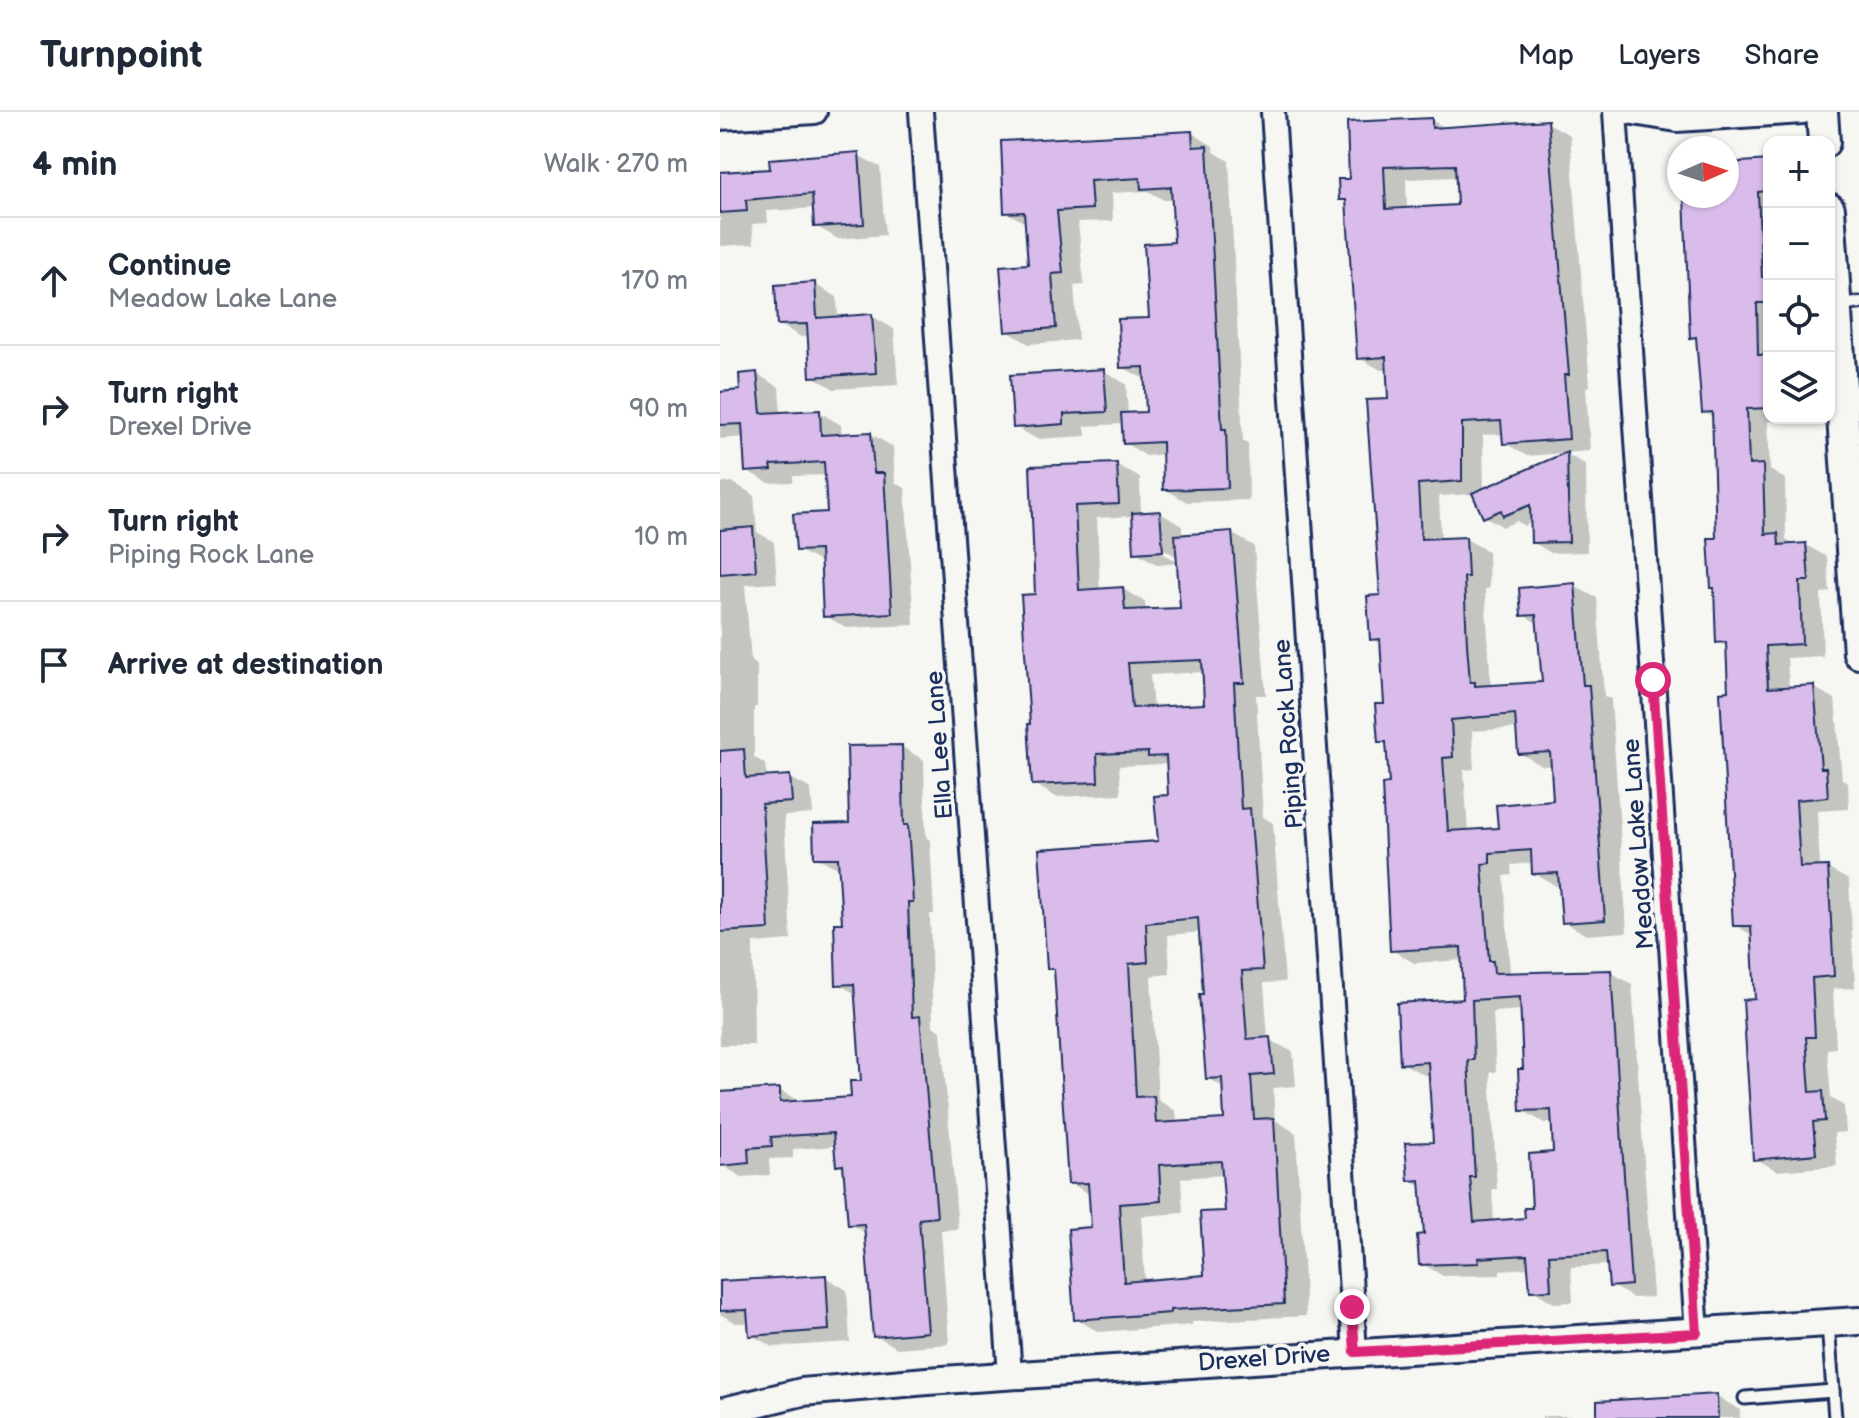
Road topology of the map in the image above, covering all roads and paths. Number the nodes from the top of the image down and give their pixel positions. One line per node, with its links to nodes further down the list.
1 (815, 112): 8 (street)
2 (921, 112): 17 (street, Ella Lee Lane)
3 (1273, 112): 16 (street, Piping Rock Lane)
4 (1615, 112): 15 (street, Meadow Lake Lane)
5 (1627, 112): 6 (street)
6 (1803, 112)
7 (1822, 112): 9 (main road)
8 (720, 118)
9 (1824, 136)
10 (1835, 240): 11 (main road)
11 (1847, 303): 12 (main road)
12 (1859, 653)
13 (1859, 1321): 14 (street, Drexel Drive)
14 (1828, 1323): 15 (street, Drexel Drive); 18 (lane)
15 (1697, 1333): 16 (street, Drexel Drive)
16 (1355, 1352): 17 (street, Drexel Drive)
17 (1010, 1375): 20 (street, Drexel Drive)
18 (1833, 1391): 19 (lane); 21 (lane)
19 (1745, 1398)
20 (720, 1412)
21 (1835, 1418)

